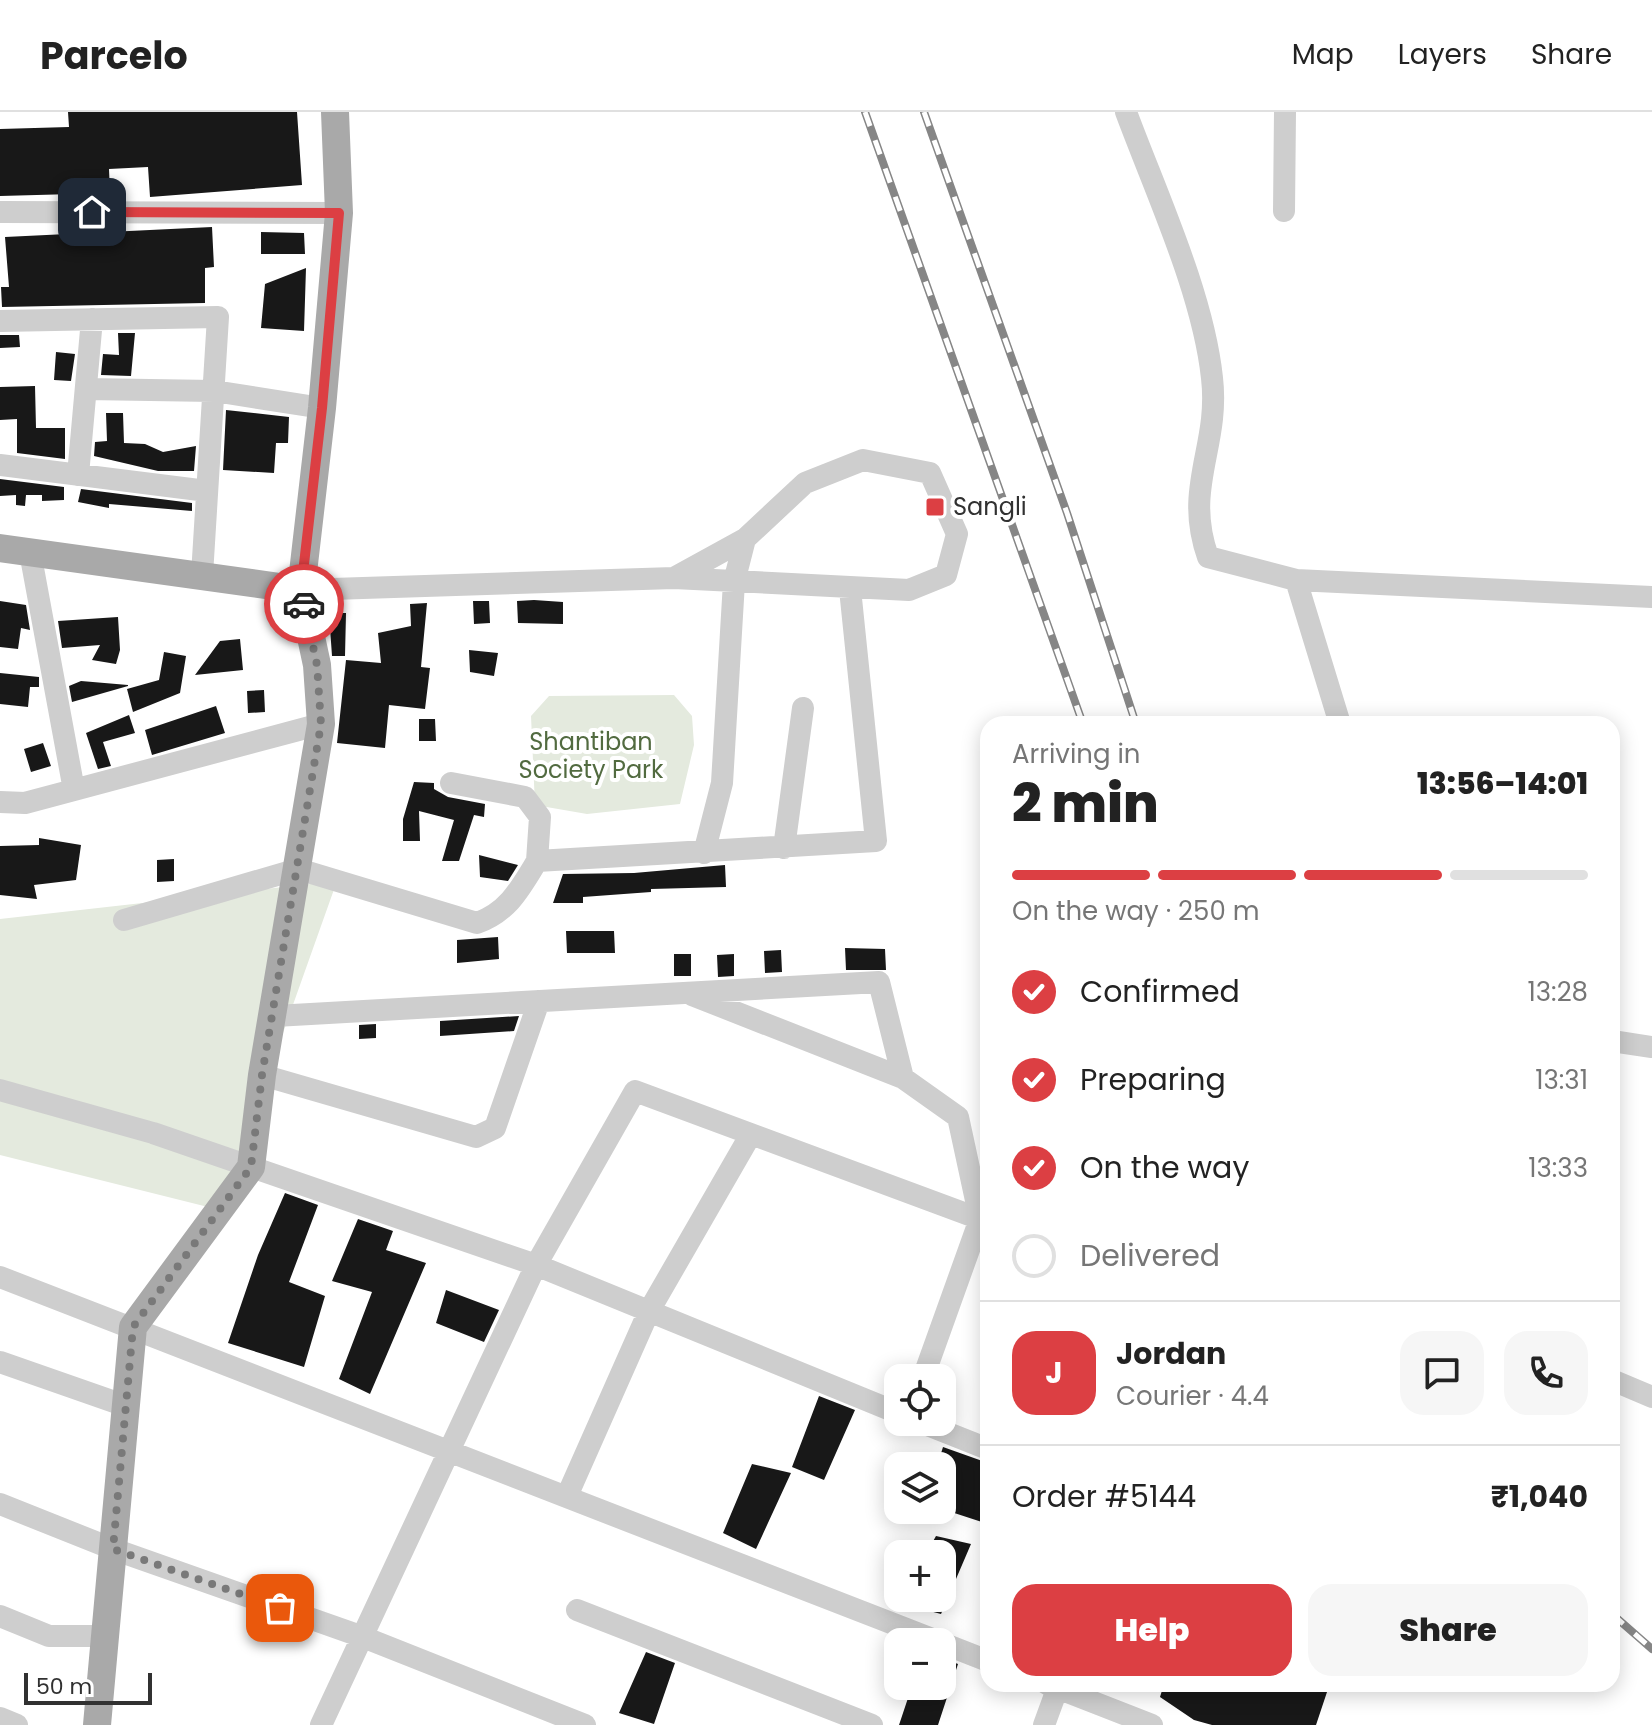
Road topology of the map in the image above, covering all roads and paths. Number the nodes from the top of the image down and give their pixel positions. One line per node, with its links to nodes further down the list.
1 (335, 112): 6 (main road)
2 (1126, 112): 20 (street)
3 (1285, 112): 4 (street)
4 (1284, 211)
5 (0, 212): 6 (street)
6 (339, 213): 11 (main road)
7 (92, 319): 8 (street); 9 (street); 10 (street)
8 (0, 321)
9 (86, 389): 10 (street); 13 (street)
10 (214, 391): 11 (street); 14 (street)
11 (322, 408): 23 (main road)
12 (0, 465): 13 (street)
13 (78, 475): 14 (street)
14 (207, 491): 18 (street)
15 (745, 539): 19 (street); 21 (street); 22 (street)
16 (0, 548): 17 (main road)
17 (30, 552): 18 (main road); 29 (street)
18 (202, 575): 23 (main road)
19 (674, 578): 21 (street); 23 (street)
20 (1296, 580): 24 (street); 26 (street)
21 (734, 582): 22 (street); 32 (street)
22 (850, 589): 31 (street)
23 (301, 590): 27 (main road)
24 (1652, 597)
25 (803, 708): 31 (street)
26 (1338, 716)
27 (321, 724): 29 (street); 34 (main road)
28 (451, 783): 33 (street)
29 (74, 790): 30 (street)
30 (0, 802)
31 (784, 848): 32 (street)
32 (704, 853): 33 (street)
33 (537, 861): 34 (street)
34 (298, 869): 35 (street); 38 (main road)
35 (124, 920)
36 (683, 992): 37 (street); 42 (street); 42 (street)
37 (539, 1001): 38 (street); 41 (street)
38 (275, 1016): 41 (main road)
39 (1620, 1042): 40 (street)
40 (1652, 1047)
41 (262, 1075): 45 (main road)
42 (903, 1078): 46 (street)
43 (0, 1090): 45 (street)
44 (751, 1134): 46 (street); 47 (street); 49 (street)
45 (251, 1167): 47 (street); 50 (main road)
46 (980, 1219): 52 (street)
47 (536, 1265): 49 (street); 59 (street)
48 (0, 1277): 50 (street)
49 (649, 1311): 56 (street); 60 (street)
50 (133, 1327): 55 (main road); 59 (street)
51 (0, 1362): 55 (street)
52 (928, 1364)
53 (1620, 1383): 54 (street)
54 (1652, 1397)
55 (126, 1406): 62 (main road)
56 (884, 1407)
57 (955, 1436): 58 (street)
58 (980, 1446)
59 (452, 1451): 60 (street); 67 (street)
60 (567, 1496): 65 (street)
61 (0, 1504): 62 (street)
62 (113, 1549): 66 (main road); 67 (street)
63 (577, 1610): 77 (street)
64 (0, 1616): 66 (street)
65 (905, 1628)
66 (105, 1636): 74 (main road)
67 (363, 1637): 75 (street); 76 (street)
68 (956, 1648): 69 (street)
69 (980, 1658)
70 (1053, 1692): 78 (street)
71 (1072, 1692): 79 (street)
72 (0, 1718): 73 (street)
73 (17, 1725)
74 (97, 1725)
75 (321, 1725)
76 (585, 1725)
77 (872, 1725)
78 (1044, 1725)
79 (1152, 1725)

